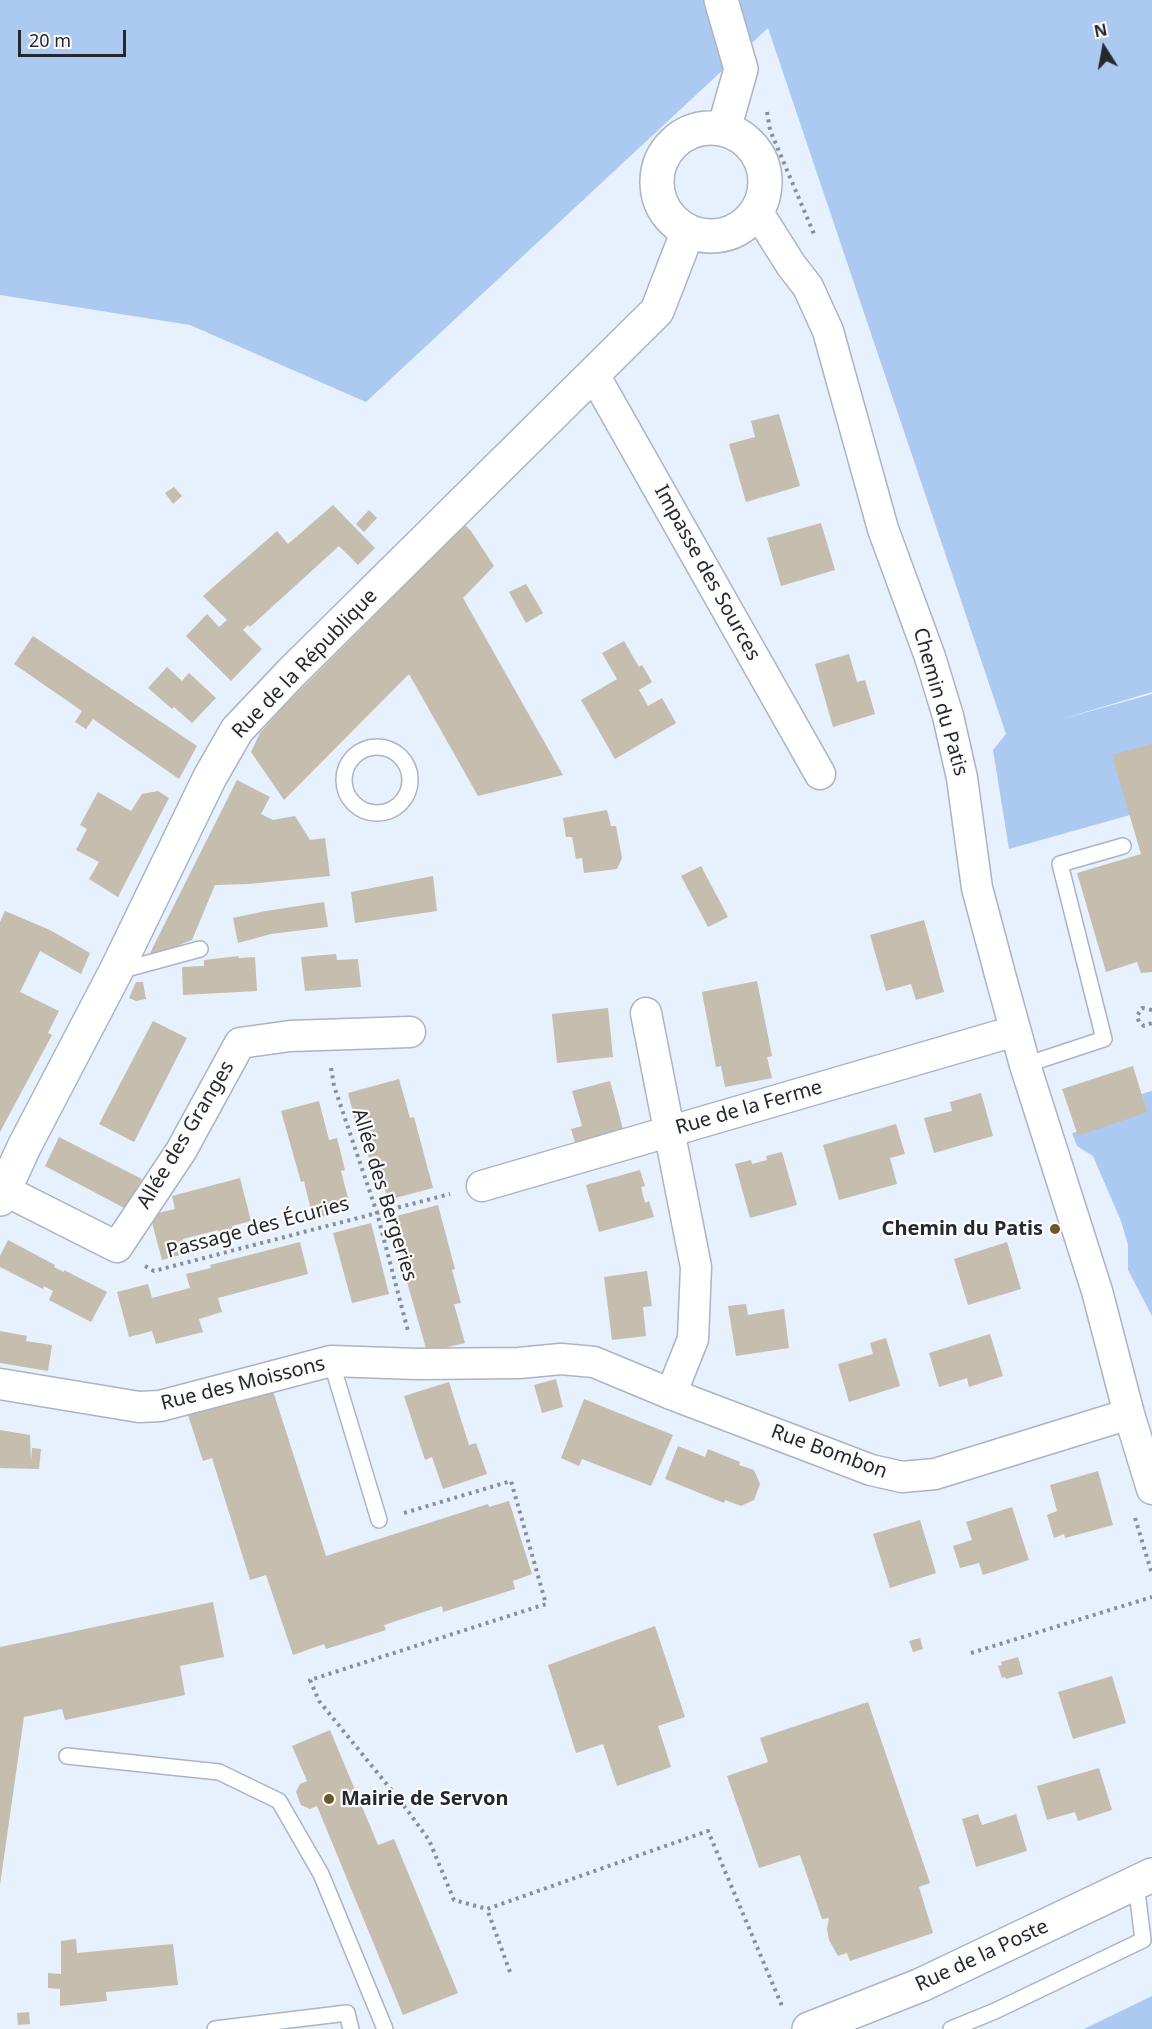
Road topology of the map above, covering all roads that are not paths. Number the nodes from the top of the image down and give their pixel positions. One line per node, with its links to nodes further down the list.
1 (721, 0): 2 (street)
2 (724, 129): 3 (street); 4 (street)
3 (757, 211): 4 (street); 12 (street, Chemin du Patis)
4 (688, 231): 5 (street, Rue de la République)
5 (593, 373): 6 (street, Impasse des Sources); 10 (street, Rue de la République)
6 (820, 774)
7 (392, 810): 7 (lane)
8 (1123, 846): 14 (lane)
9 (200, 948): 10 (lane)
10 (116, 972): 17 (street, Rue de la République)
11 (646, 1013): 15 (street)
12 (1015, 1031): 14 (street, Chemin du Patis); 15 (street, Rue de la Ferme)
13 (410, 1032): 17 (street, Allée des Granges)
14 (1025, 1065): 22 (street, Chemin du Patis)
15 (669, 1131): 16 (street, Rue de la Ferme); 21 (street)
16 (482, 1185)
17 (1, 1192)
18 (331, 1361): 19 (street, Rue des Moissons); 20 (street, Rue des Moissons); 24 (lane)
19 (519, 1363): 21 (street, Rue Bombon)
20 (0, 1384)
21 (670, 1394): 22 (street, Rue Bombon)
22 (1129, 1414): 23 (street, Chemin du Patis)
23 (1152, 1489)
24 (379, 1520)
25 (67, 1756): 29 (lane)
26 (1144, 1879): 30 (street, Rue de la Poste); 31 (lane)
27 (215, 2029): 28 (lane)
28 (351, 2029)
29 (385, 2029)
30 (809, 2029)
31 (951, 2029)

